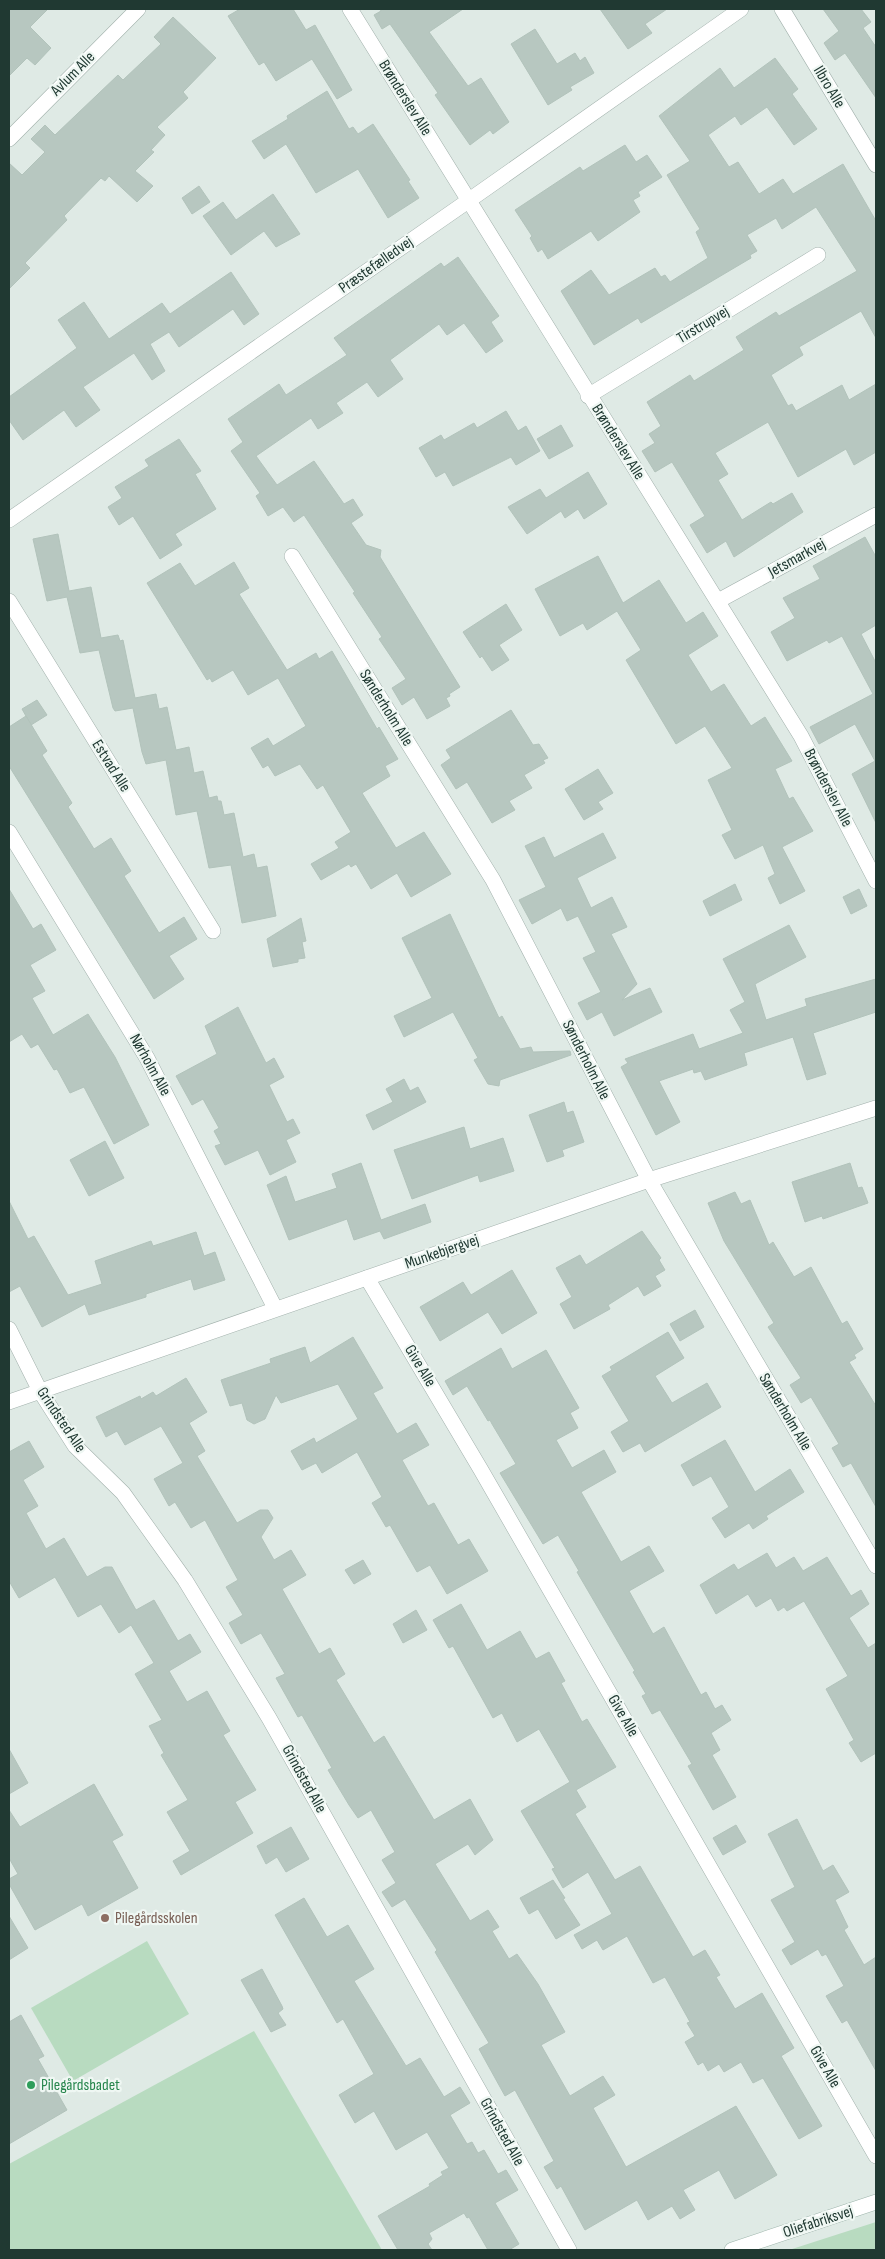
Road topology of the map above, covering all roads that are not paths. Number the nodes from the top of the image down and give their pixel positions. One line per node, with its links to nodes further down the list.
1 (138, 9): 5 (street, Avlum Alle)
2 (350, 9): 7 (street, Brønderslev Alle)
3 (741, 9): 7 (street, Præstefælledvej)
4 (782, 9): 6 (street, Ilbro Alle)
5 (9, 139)
6 (876, 164)
7 (468, 202): 9 (street, Brønderslev Alle); 11 (street, Præstefælledvej)
8 (818, 255): 9 (street, Tirstrupvej)
9 (588, 396): 14 (street, Brønderslev Alle)
10 (876, 515): 14 (street, Jetsmarkvej)
11 (9, 520)
12 (292, 556): 19 (street, Sønderholm Alle)
13 (9, 601): 17 (street, Estvad Alle)
14 (718, 601): 16 (street, Brønderslev Alle)
15 (9, 832): 21 (street, Nørholm Alle)
16 (876, 881)
17 (213, 931)
18 (876, 1108): 19 (street, Munkebjergvej)
19 (649, 1180): 20 (street, Munkebjergvej); 25 (street, Sønderholm Alle)
20 (368, 1278): 21 (street, Munkebjergvej); 26 (street, Give Alle)
21 (276, 1308): 23 (street, Munkebjergvej)
22 (9, 1329): 23 (street, Grindsted Alle)
23 (40, 1391): 24 (street, Munkebjergvej); 28 (street, Grindsted Alle)
24 (9, 1402)
25 (876, 1566)
26 (876, 2156)
27 (876, 2202): 29 (street, Oliefabriksvej)
28 (569, 2250)
29 (732, 2250)

